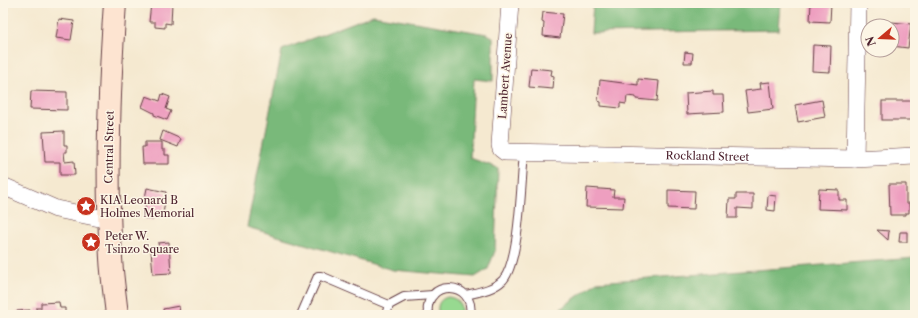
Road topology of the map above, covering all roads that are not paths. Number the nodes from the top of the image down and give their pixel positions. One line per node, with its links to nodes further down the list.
1 (115, 3): 9 (main road, Central Street)
2 (510, 3): 4 (street, Lambert Avenue)
3 (858, 3): 7 (street)
4 (501, 149): 5 (street, Rockland Street)
5 (524, 152): 7 (street, Rockland Street); 10 (lane)
6 (915, 156): 7 (street, Rockland Street)
7 (855, 159)
8 (3, 186): 9 (street)
9 (109, 220): 13 (main road, Central Street)
10 (466, 294): 11 (lane); 17 (lane)
11 (433, 295): 12 (lane); 16 (lane)
12 (389, 305): 14 (lane); 15 (lane)
13 (117, 315)
14 (301, 315)
15 (386, 315)
16 (428, 315)
17 (470, 315)

